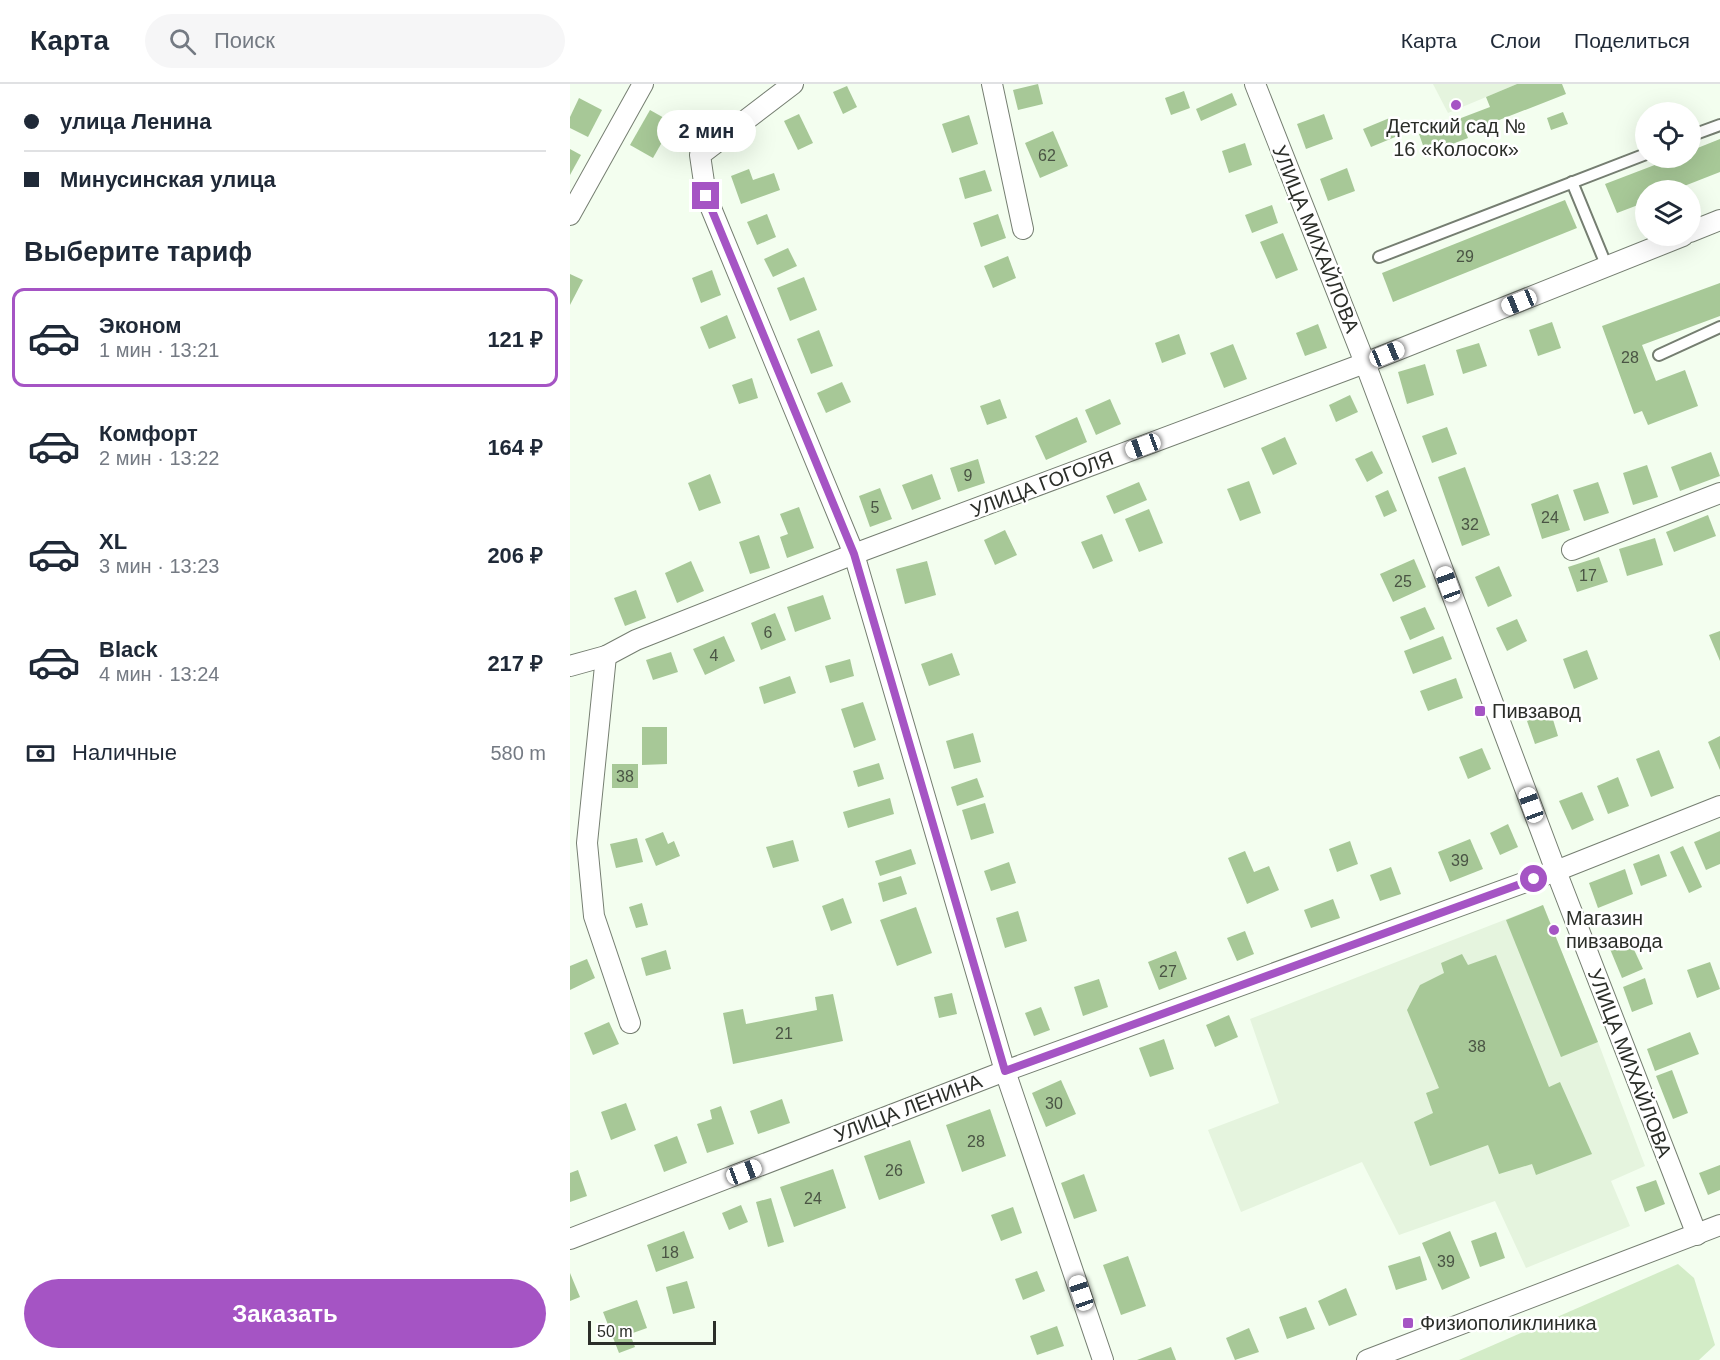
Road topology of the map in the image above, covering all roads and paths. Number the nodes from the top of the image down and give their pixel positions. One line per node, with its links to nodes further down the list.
1 (644, 84): 9 (street)
2 (793, 84): 21 (street)
3 (992, 84): 12 (street)
4 (1255, 84): 18 (street, УЛИЦА МИХАЙЛОВА)
5 (1720, 125): 6 (lane)
6 (1701, 132)
7 (1635, 158): 8 (lane)
8 (1572, 182): 14 (lane); 15 (lane)
9 (570, 215)
10 (1720, 220): 11 (street)
11 (1701, 228)
12 (1023, 229)
13 (1658, 246): 15 (street, УЛИЦА ГОГОЛЯ)
14 (1379, 256)
15 (1607, 267): 18 (street, УЛИЦА ГОГОЛЯ)
16 (1720, 327): 17 (lane)
17 (1659, 355)
18 (1365, 363): 21 (street, УЛИЦА ГОГОЛЯ); 25 (street, УЛИЦА МИХАЙЛОВА)
19 (1720, 494): 20 (street)
20 (1572, 550)
21 (854, 554): 22 (street, УЛИЦА ГОГОЛЯ); 27 (street)
22 (606, 656): 23 (street, УЛИЦА ГОГОЛЯ); 26 (street)
23 (570, 666)
24 (1720, 806): 25 (street, УЛИЦА ЛЕНИНА)
25 (1556, 871): 27 (street, УЛИЦА ЛЕНИНА); 29 (street, УЛИЦА МИХАЙЛОВА)
26 (630, 1023)
27 (1005, 1071): 30 (street, УЛИЦА ЛЕНИНА); 31 (street)
28 (1720, 1225): 29 (street)
29 (1697, 1235): 32 (street)
30 (570, 1239)
31 (1103, 1360)
32 (1367, 1360)

